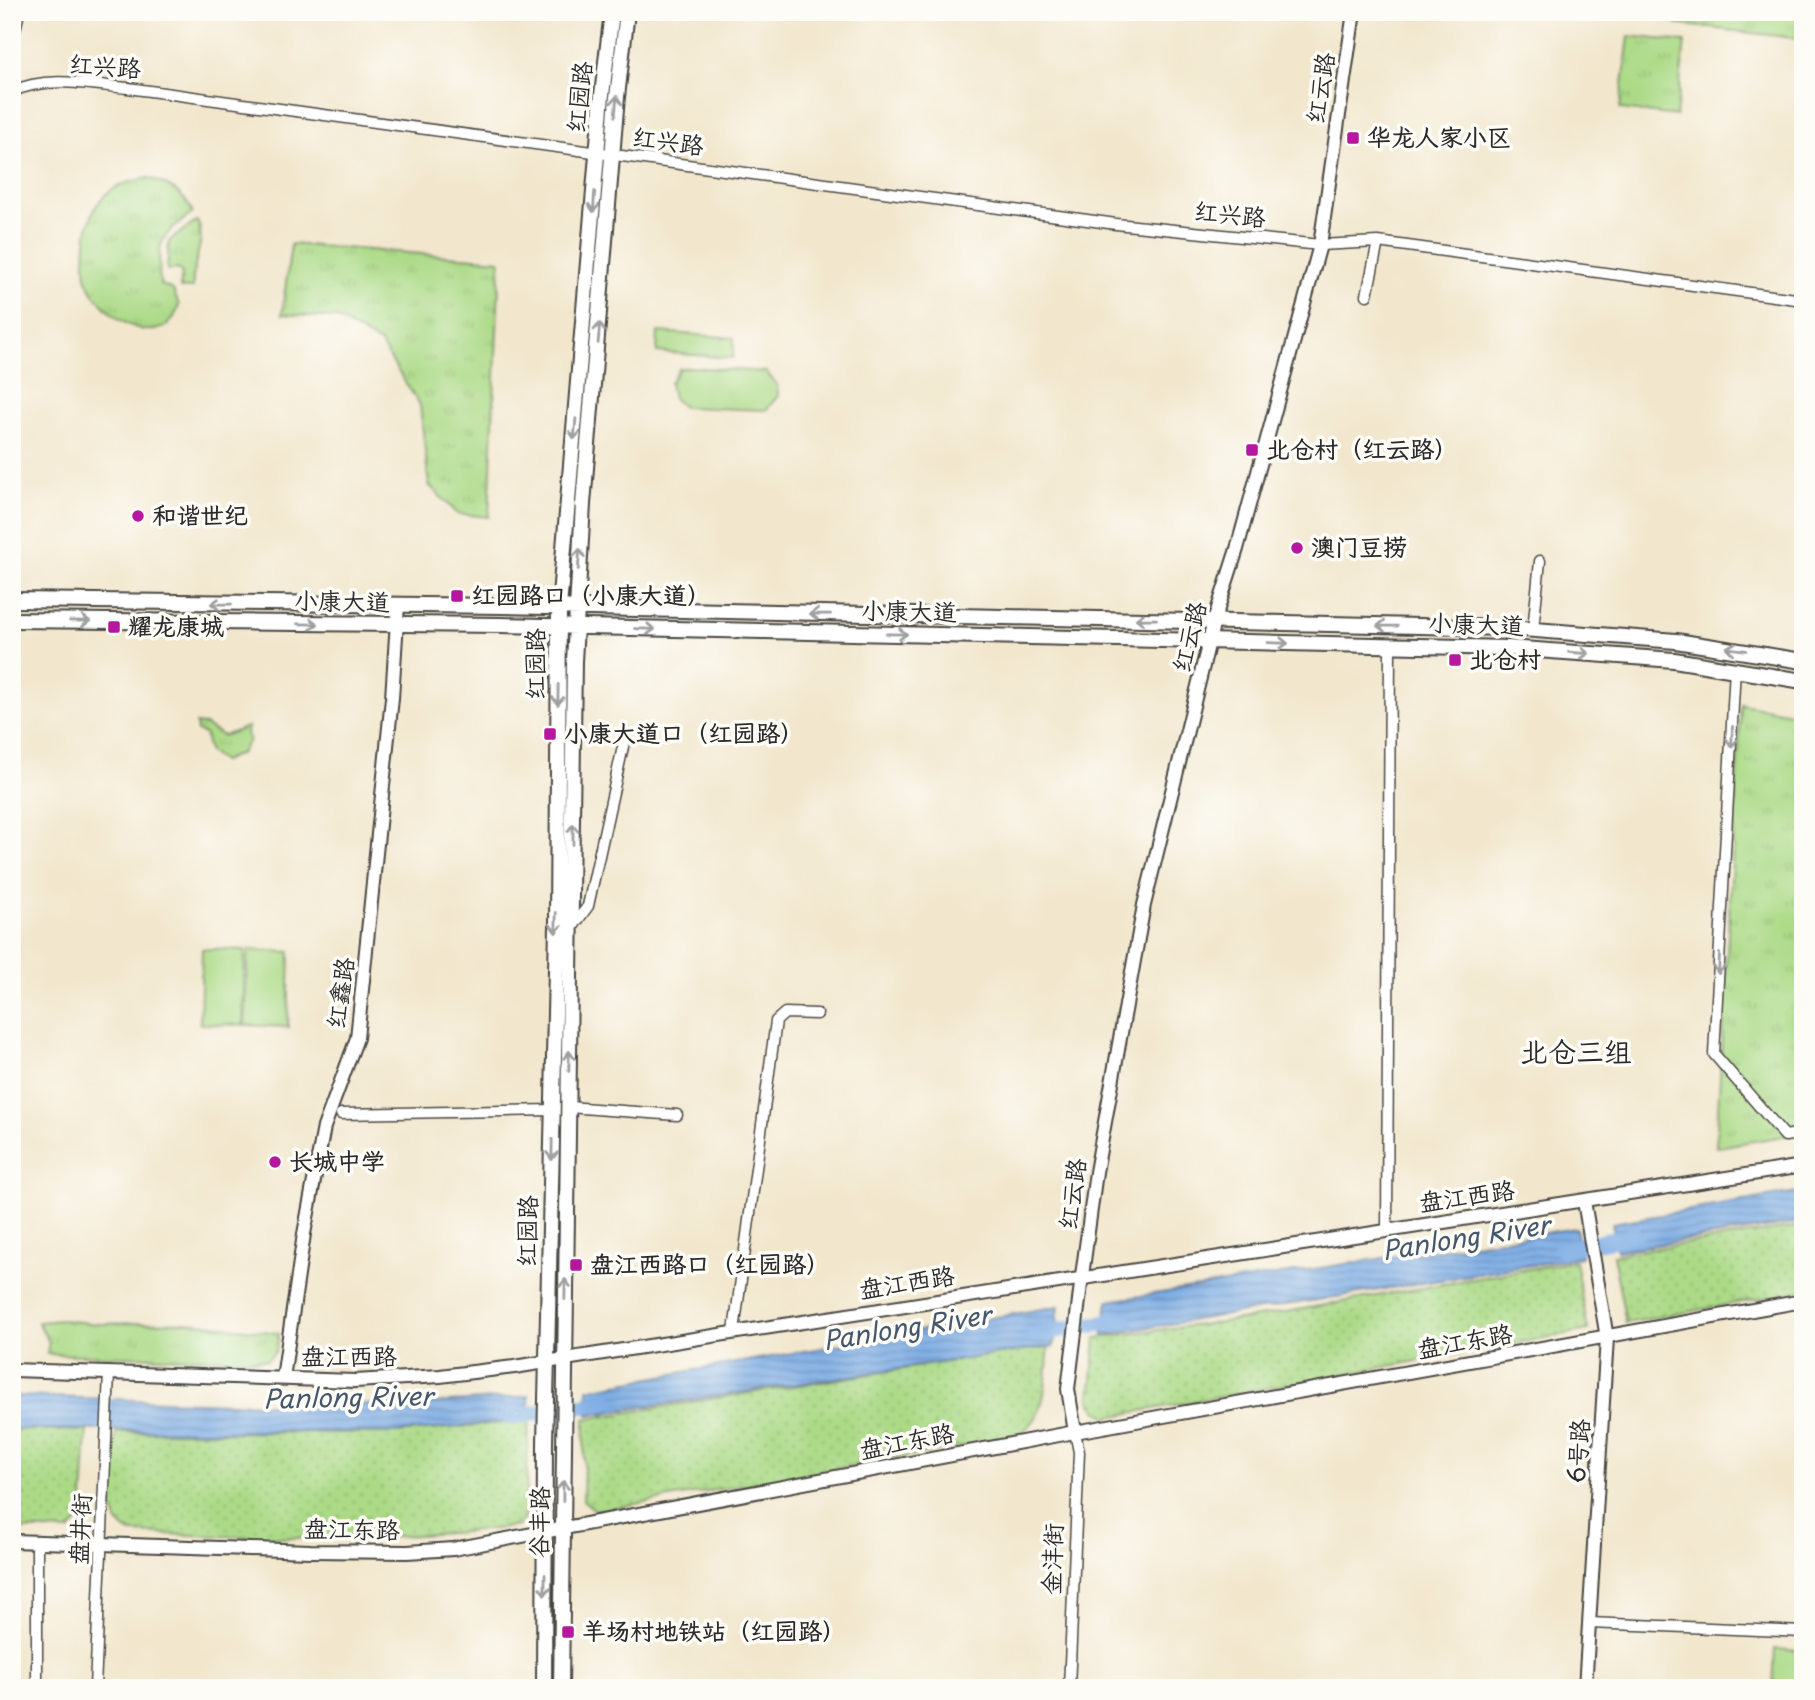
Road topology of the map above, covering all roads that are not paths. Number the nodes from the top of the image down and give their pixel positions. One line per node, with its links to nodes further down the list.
1 (19, 12): 5 (street)
2 (612, 12): 7 (main road, 红园路)
3 (628, 12): 8 (main road, 红园路, one-way to 3)
4 (1354, 12): 10 (street, 红云路)
5 (12, 44)
6 (12, 92): 7 (street, 红兴路)
7 (597, 153): 8 (street, 红兴路); 16 (main road, 红园路, one-way to 16)
8 (612, 155): 10 (street, 红兴路); 17 (main road, 红园路, one-way to 8)
9 (1378, 242): 10 (street, 红兴路); 11 (street); 12 (street, 红兴路)
10 (1320, 245): 19 (street, 红云路)
11 (1367, 295)
12 (1803, 300)
13 (1540, 561): 23 (street)
14 (12, 600): 15 (main road, 小康大道, one-way to 14)
15 (398, 605): 16 (main road, 小康大道); 20 (street, 红鑫路)
16 (559, 608): 17 (main road, 小康大道); 21 (main road, 红园路)
17 (576, 608): 19 (main road, 小康大道, one-way to 17); 22 (main road, 红园路)
18 (12, 620): 20 (main road, 小康大道, one-way to 20)
19 (1214, 621): 23 (main road, 小康大道, one-way to 19); 24 (street, 红云路)
20 (398, 625): 21 (main road, 小康大道); 47 (street, 红鑫路)
21 (558, 627): 22 (main road, 小康大道); 33 (main road, 红园路, one-way to 33)
22 (576, 628): 24 (main road, 小康大道, one-way to 24); 30 (main road, 红园路, one-way to 22)
23 (1533, 630): 26 (main road, 小康大道, one-way to 23)
24 (1210, 641): 25 (main road, 小康大道, one-way to 25); 40 (street, 红云路)
25 (1390, 646): 27 (main road, 小康大道, one-way to 27); 39 (street)
26 (1803, 661)
27 (1735, 668): 28 (main road, 小康大道); 36 (street, one-way to 36)
28 (1803, 681)
29 (626, 733): 30 (street)
30 (572, 928): 32 (main road, 红园路, one-way to 30)
31 (817, 1014): 42 (street)
32 (568, 1107): 35 (street); 44 (main road, 红园路, one-way to 32)
33 (553, 1110): 34 (street); 45 (main road, 红园路, one-way to 45)
34 (341, 1114)
35 (677, 1115)
36 (1803, 1133)
37 (1803, 1166): 38 (street, 盘江西路)
38 (1584, 1201): 39 (street, 盘江西路); 43 (street, 6号路)
39 (1387, 1230): 40 (street, 盘江西路)
40 (1082, 1276): 42 (street, 盘江西路); 49 (street, 红云路)
41 (1803, 1301): 43 (street, 盘江东路)
42 (734, 1331): 44 (street, 盘江西路)
43 (1607, 1338): 49 (street, 盘江东路); 55 (street, 6号路)
44 (564, 1357): 45 (street, 盘江西路); 50 (main road, 谷丰路, one-way to 44)
45 (548, 1360): 47 (street, 盘江西路); 51 (main road, 谷丰路)
46 (12, 1370): 48 (street, 盘江西路)
47 (283, 1378): 48 (street, 盘江西路)
48 (109, 1379): 54 (street, 盘井街)
49 (1075, 1432): 50 (street, 盘江东路); 61 (street, 金沣街)
50 (563, 1529): 51 (street, 盘江东路); 60 (main road, 谷丰路)
51 (545, 1532): 54 (street, 盘江东路); 59 (main road, 谷丰路, one-way to 59)
52 (12, 1541): 53 (street, 盘江东路)
53 (37, 1542): 54 (street, 盘江东路); 57 (street)
54 (101, 1544): 58 (street, 盘井街)
55 (1589, 1623): 56 (street); 62 (street, 6号路)
56 (1803, 1632)
57 (37, 1688)
58 (95, 1688)
59 (544, 1688)
60 (561, 1688)
61 (1069, 1688)
62 (1585, 1688)

